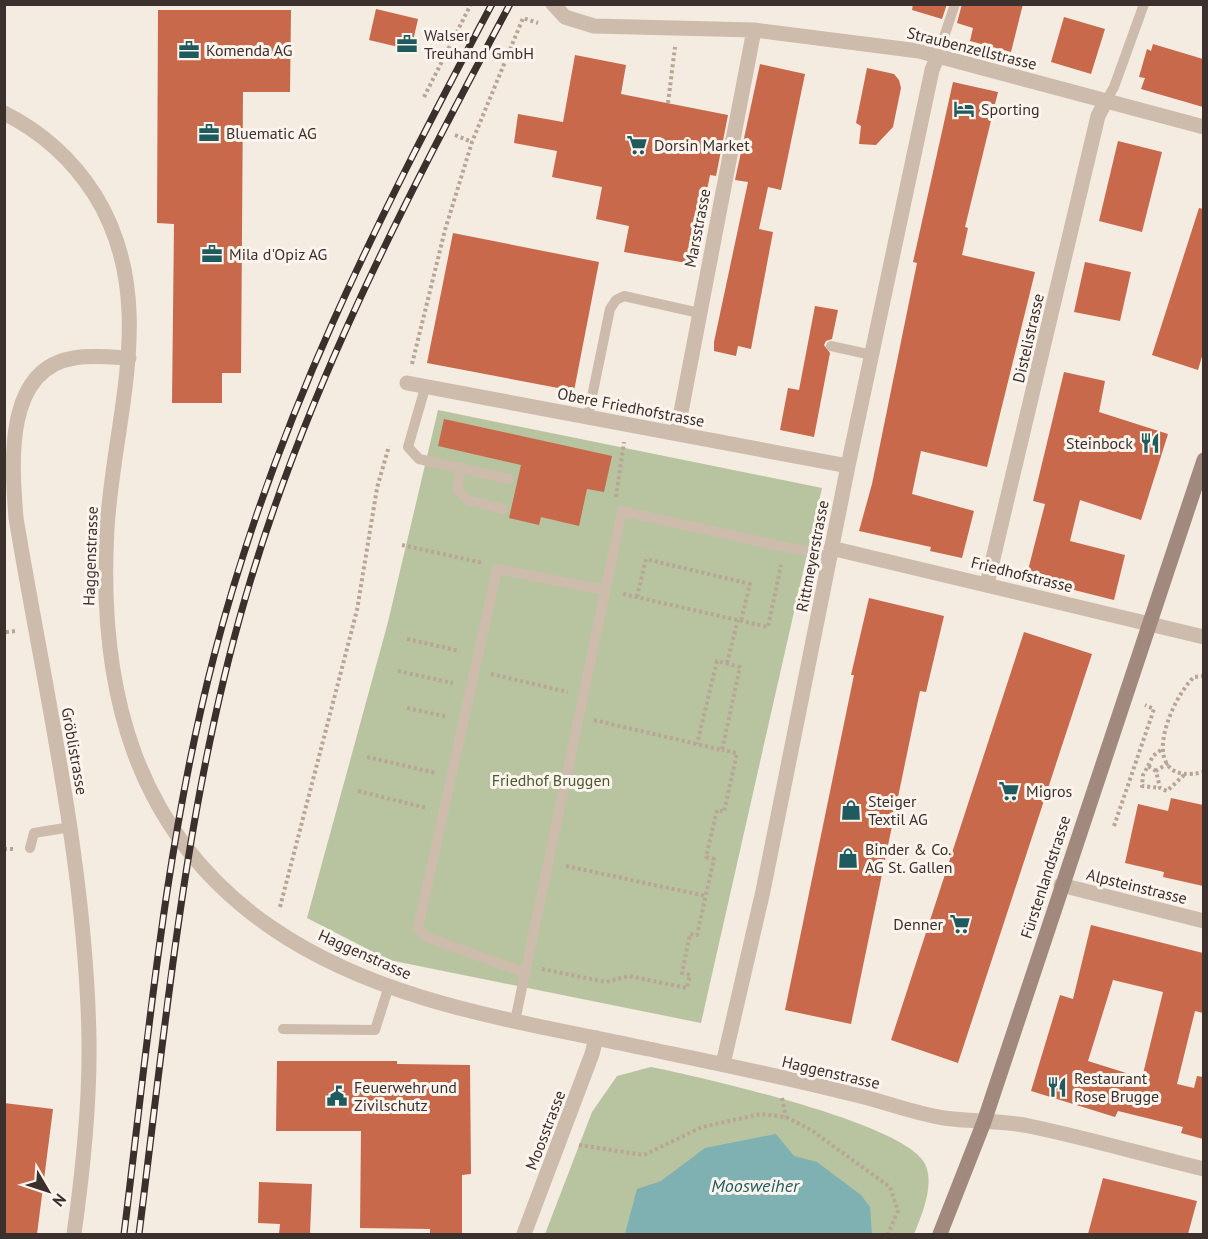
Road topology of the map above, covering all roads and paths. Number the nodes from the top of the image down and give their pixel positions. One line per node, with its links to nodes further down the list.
1 (471, 4): 8 (path)
2 (553, 4): 5 (street, Straubenzellstrasse)
3 (955, 4): 7 (lane)
4 (1144, 4): 9 (lane)
5 (754, 30): 7 (street, Straubenzellstrasse); 15 (street, Marsstrasse)
6 (675, 44): 10 (path)
7 (938, 55): 9 (street, Straubenzellstrasse); 17 (street, Rittmeyerstrasse)
8 (424, 97)
9 (1106, 101): 12 (street, Straubenzellstrasse); 34 (street, Distelistrasse)
10 (668, 103)
11 (4, 113): 18 (street, Haggenstrasse)
12 (1203, 128)
13 (455, 135): 14 (path)
14 (472, 142)
15 (699, 313): 21 (lane); 23 (street, Marsstrasse)
16 (831, 346): 17 (lane)
17 (872, 355): 25 (street, Rittmeyerstrasse)
18 (129, 358): 68 (street, Gröblistrasse); 77 (street, Haggenstrasse)
19 (407, 383): 20 (street, Obere Friedhofstrasse)
20 (424, 388): 21 (street, Obere Friedhofstrasse); 26 (lane)
21 (588, 416): 22 (street, Obere Friedhofstrasse)
22 (628, 424): 23 (street, Obere Friedhofstrasse); 29 (path)
23 (677, 433): 25 (street, Obere Friedhofstrasse)
24 (1203, 460): 38 (main road, Fürstenlandstrasse)
25 (848, 466): 32 (street, Rittmeyerstrasse)
26 (459, 468): 27 (lane); 28 (lane)
27 (509, 479)
28 (503, 509)
29 (622, 511): 31 (lane); 35 (lane)
30 (402, 545): 33 (path)
31 (786, 547): 32 (lane); 37 (path)
32 (831, 553): 34 (street, Friedhofstrasse); 81 (street, Rittmeyerstrasse)
33 (497, 569): 35 (lane); 43 (lane)
34 (987, 584): 38 (street, Friedhofstrasse)
35 (605, 590): 36 (path); 49 (lane)
36 (637, 597): 37 (path); 37 (path)
37 (740, 620): 44 (path)
38 (1149, 624): 41 (street, Friedhofstrasse); 73 (main road, Fürstenlandstrasse)
39 (19, 631): 40 (path)
40 (6, 632)
41 (1203, 637)
42 (407, 639): 43 (path)
43 (479, 655): 46 (lane)
44 (727, 663): 54 (path); 56 (path)
45 (398, 671): 48 (path)
46 (475, 671): 48 (lane); 49 (path)
47 (1203, 676): 55 (path)
48 (471, 687): 53 (lane)
49 (584, 695): 52 (lane)
50 (1145, 705): 67 (path)
51 (407, 708): 53 (path)
52 (579, 716): 54 (path); 72 (lane)
53 (463, 721): 63 (lane)
54 (697, 744): 56 (path)
55 (1162, 749): 58 (path); 59 (path)
56 (722, 750): 74 (path)
57 (367, 757): 63 (path)
58 (1168, 763): 60 (path); 62 (path)
59 (1148, 766): 60 (path); 64 (path)
60 (1156, 771): 64 (path)
61 (1203, 772): 62 (path)
62 (1184, 775): 64 (path)
63 (451, 777): 66 (lane)
64 (1160, 788)
65 (358, 791): 66 (path)
66 (443, 812): 76 (lane)
67 (1114, 826)
68 (71, 827): 69 (lane); 87 (street, Gröblistrasse)
69 (30, 848)
70 (4, 849): 71 (path)
71 (14, 849)
72 (549, 862): 74 (path); 76 (lane)
73 (1062, 885): 75 (street, Alpsteinstrasse); 84 (main road, Fürstenlandstrasse)
74 (706, 896): 76 (path)
75 (1203, 921)
76 (527, 969): 78 (lane)
77 (389, 986): 78 (street, Haggenstrasse); 79 (lane)
78 (516, 1021): 80 (street, Haggenstrasse)
79 (283, 1029)
80 (596, 1038): 81 (street, Haggenstrasse); 88 (street, Moosstrasse)
81 (723, 1064): 84 (street, Haggenstrasse)
82 (782, 1098): 83 (path)
83 (786, 1117): 85 (path); 89 (path)
84 (984, 1122): 86 (street, Haggenstrasse); 90 (main road, Fürstenlandstrasse)
85 (576, 1144)
86 (1203, 1169)
87 (74, 1234)
88 (524, 1234)
89 (888, 1234)
90 (942, 1234)

